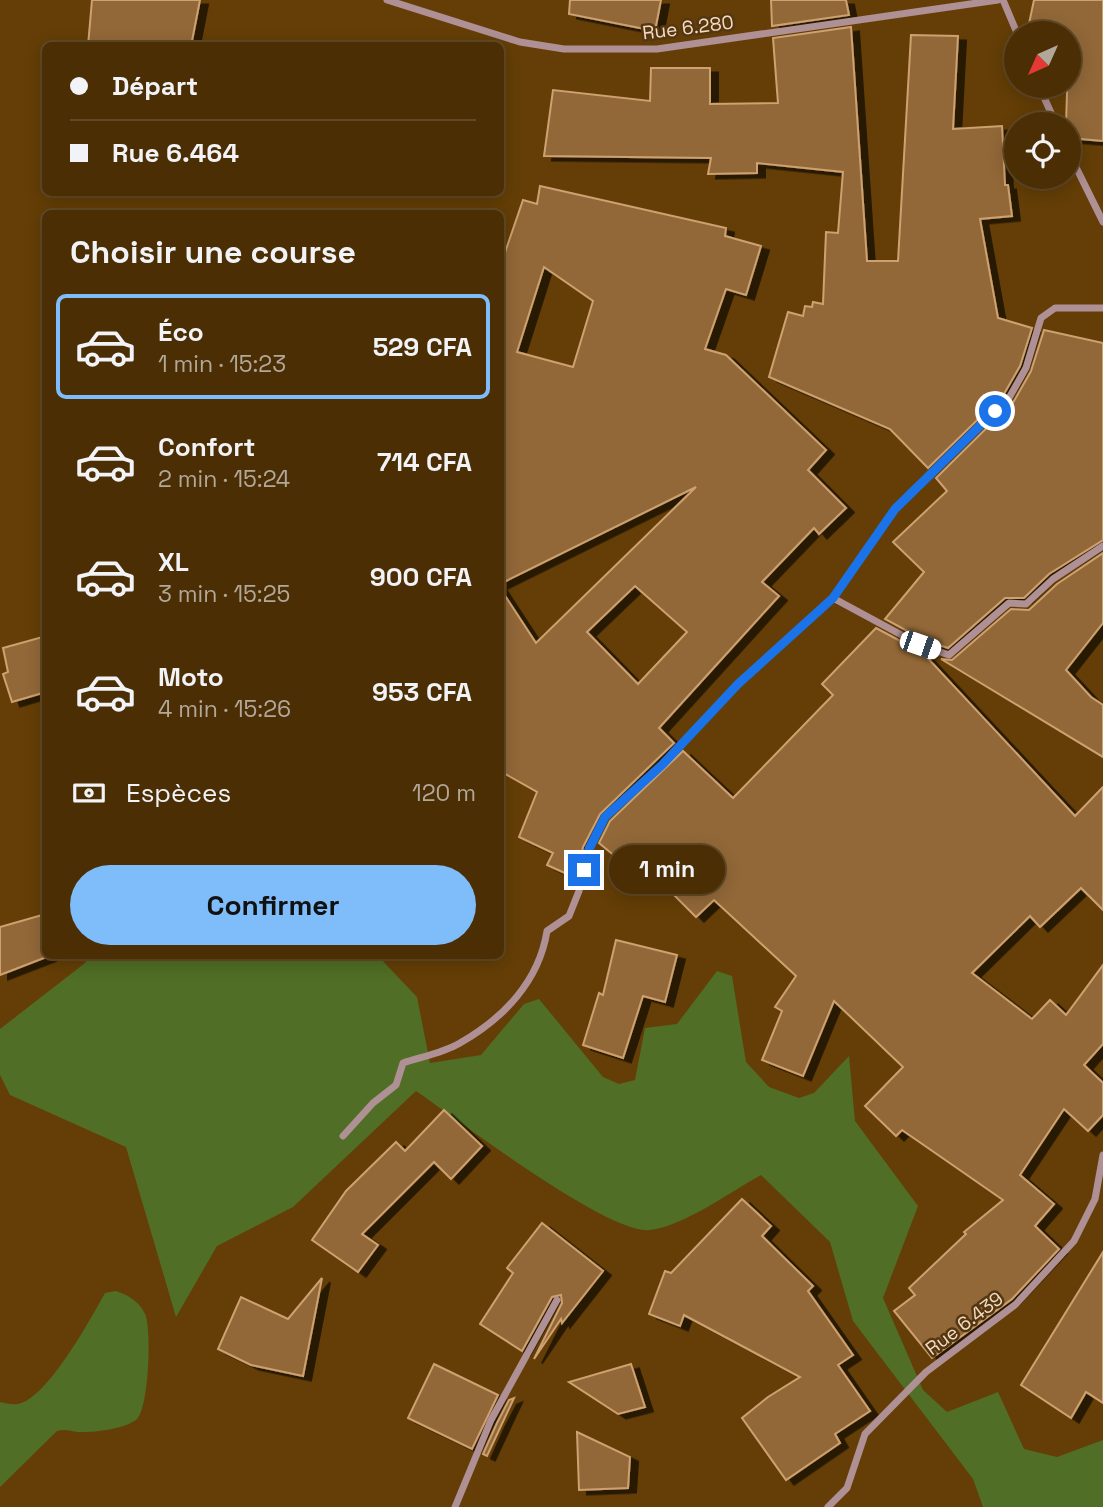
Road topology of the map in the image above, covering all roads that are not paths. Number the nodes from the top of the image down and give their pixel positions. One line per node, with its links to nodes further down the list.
1 (387, 0): 2 (street, Rue 6.280)
2 (1001, 0): 3 (street, Rue 6.280)
3 (1011, 21)
4 (1081, 177): 5 (street)
5 (1103, 222)
6 (1103, 308): 8 (street)
7 (1103, 546): 8 (street)
8 (833, 598): 9 (street)
9 (343, 1136)
10 (1103, 1155): 13 (street, Rue 6.439)
11 (557, 1300): 12 (street)
12 (455, 1507)
13 (828, 1507)

